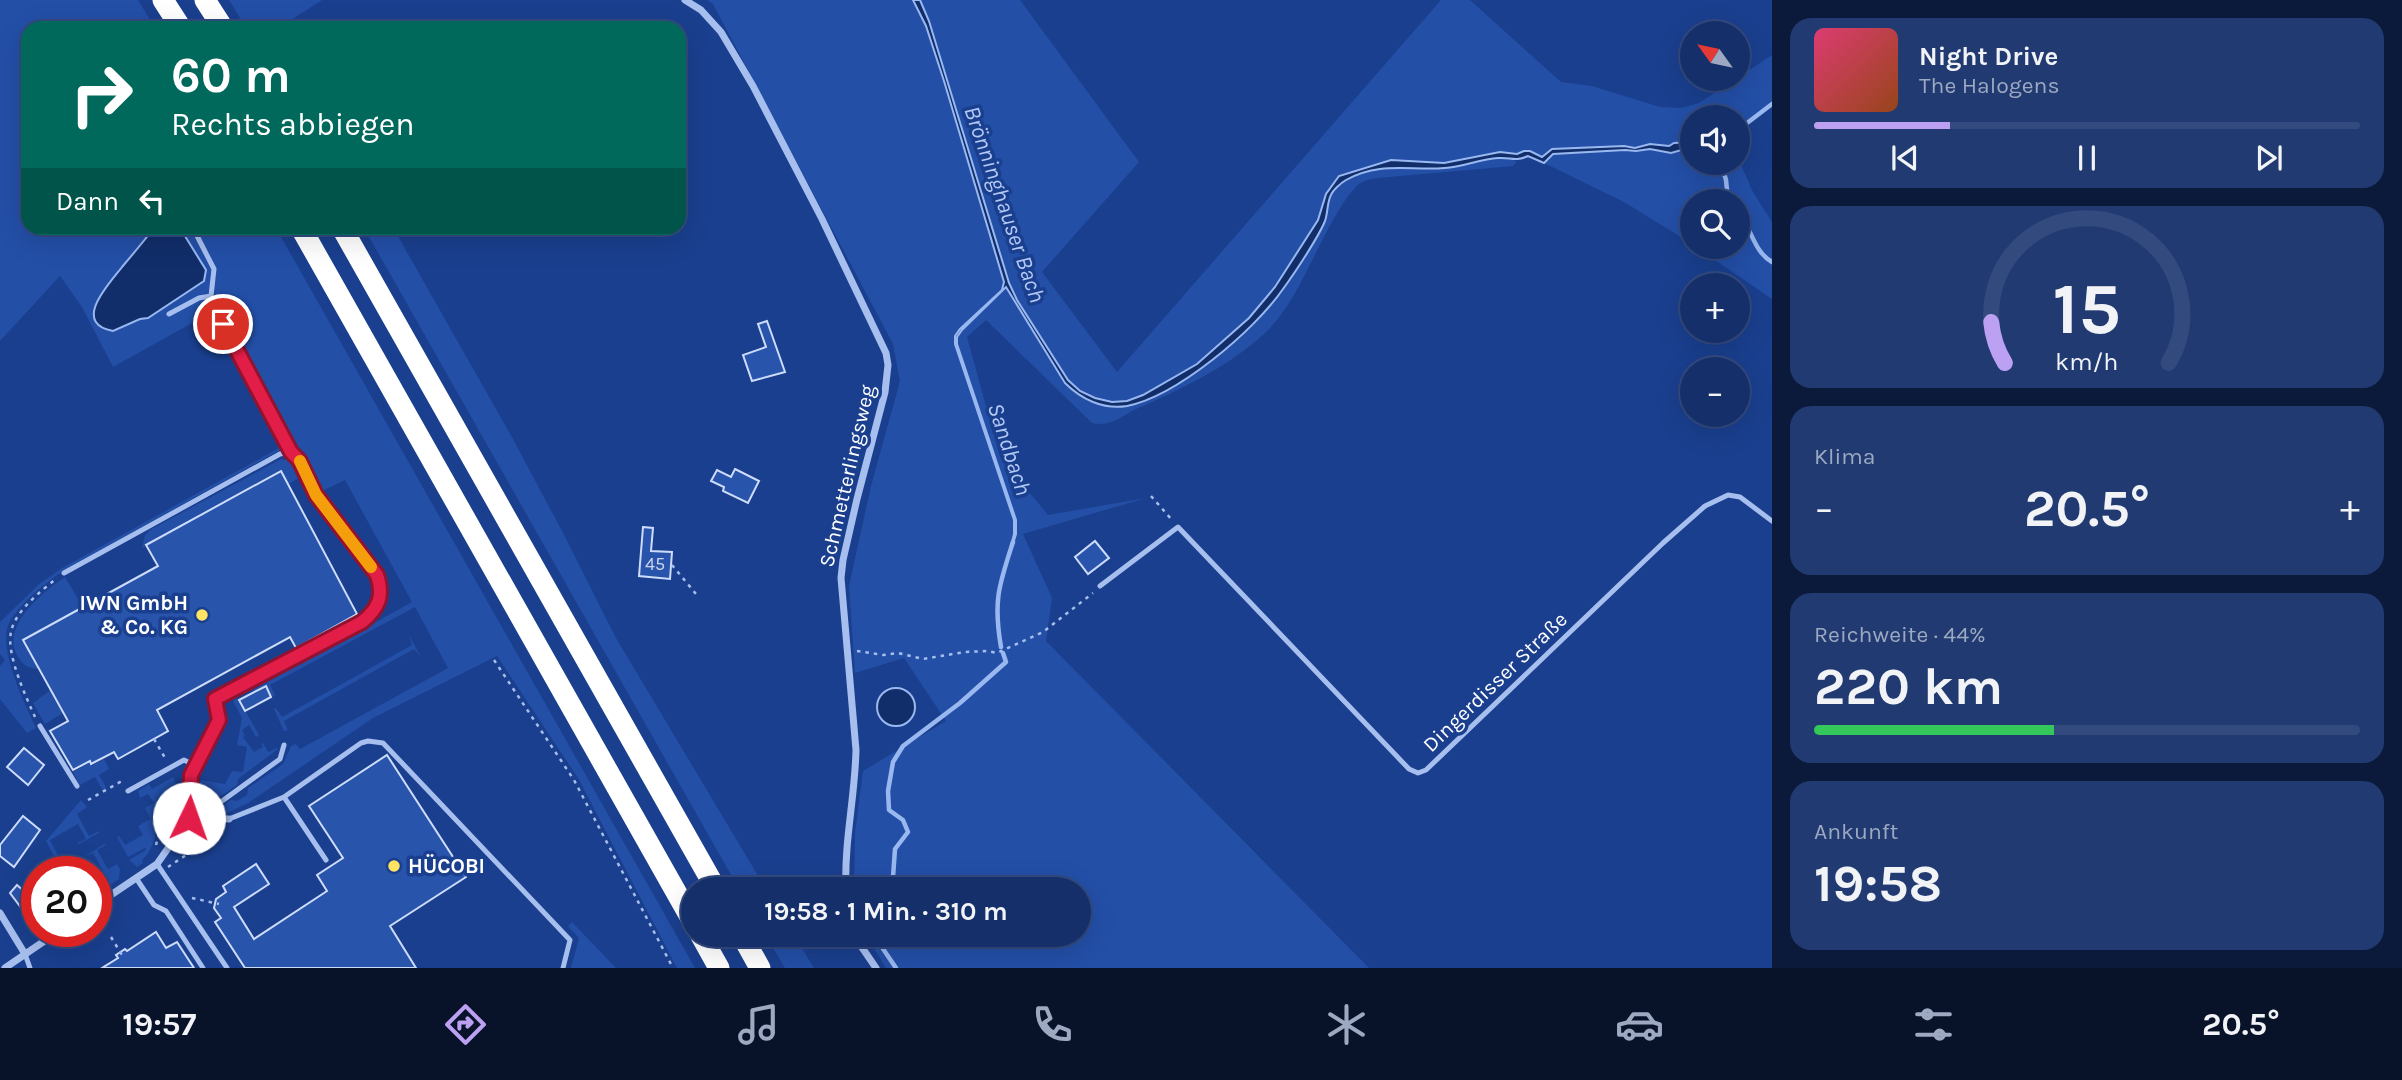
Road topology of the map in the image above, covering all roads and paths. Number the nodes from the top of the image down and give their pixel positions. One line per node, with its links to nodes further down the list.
1 (163, 0): 4 (highway)
2 (205, 0): 5 (highway)
3 (685, 0): 19 (street, Schmetterlingsweg)
4 (176, 21)
5 (218, 21)
6 (196, 235): 9 (lane)
7 (305, 235): 40 (highway)
8 (346, 235): 35 (highway)
9 (211, 296): 10 (lane); 11 (lane)
10 (169, 314)
11 (291, 452): 16 (lane); 24 (lane)
12 (1150, 496): 14 (path)
13 (1772, 522): 14 (lane, Dingerdisser Straße)
14 (1178, 527): 17 (lane)
15 (672, 565): 18 (path)
16 (64, 573): 21 (path)
17 (1100, 586): 19 (path)
18 (696, 594)
19 (847, 649): 36 (street, Schmetterlingsweg)
20 (494, 660): 55 (path)
21 (40, 726): 27 (lane)
22 (154, 739): 25 (path)
23 (284, 745): 31 (lane)
24 (196, 766): 25 (lane); 31 (lane)
25 (171, 767): 28 (lane)
26 (122, 781): 30 (path)
27 (77, 786)
28 (128, 791)
29 (284, 797): 32 (lane); 33 (lane); 54 (lane)
30 (88, 800)
31 (189, 818): 32 (street); 34 (street)
32 (229, 819)
33 (326, 860)
34 (157, 864): 37 (street); 39 (lane)
35 (709, 877)
36 (846, 877)
37 (136, 878): 38 (street); 52 (lane)
38 (112, 894)
39 (178, 895): 41 (path); 53 (lane)
40 (681, 901)
41 (219, 904)
42 (0, 914): 48 (street)
43 (112, 939): 49 (path)
44 (35, 947): 48 (street)
45 (707, 947): 56 (highway)
46 (748, 947): 57 (highway)
47 (864, 947): 58 (street)
48 (25, 954): 50 (street); 51 (lane)
49 (122, 954)
50 (5, 968)
51 (30, 968)
52 (203, 968)
53 (227, 968)
54 (563, 968)
55 (673, 968)
56 (719, 968)
57 (760, 968)
58 (876, 968)

